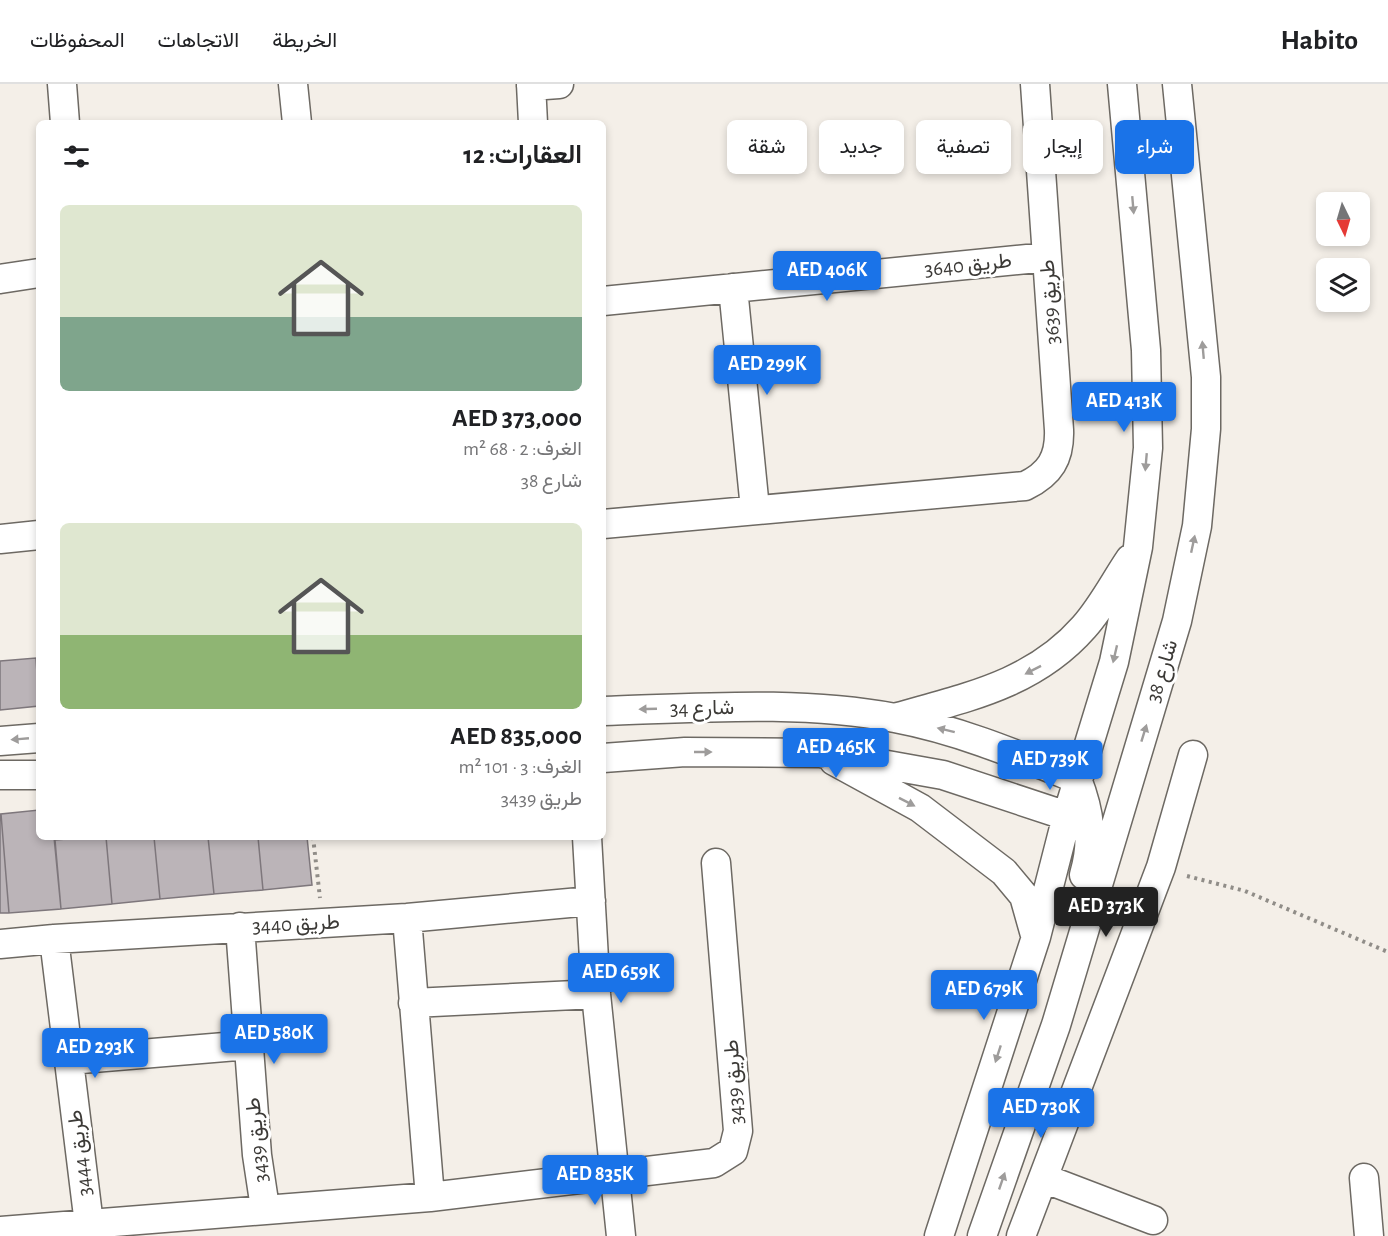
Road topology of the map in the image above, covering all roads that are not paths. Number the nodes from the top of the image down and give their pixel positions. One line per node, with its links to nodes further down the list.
1 (62, 84): 7 (street)
2 (293, 84): 8 (street)
3 (1035, 84): 10 (street, طريق 3639)
4 (1122, 84): 19 (street, one-way to 19)
5 (1177, 84): 30 (street, شارع 38, one-way to 5)
6 (540, 85): 9 (street)
7 (65, 120)
8 (297, 120)
9 (534, 120)
10 (1047, 257): 13 (street, طريق 3640); 15 (street, طريق 3639)
11 (36, 273): 12 (street)
12 (0, 279)
13 (733, 288): 14 (street, طريق 3640); 15 (street)
14 (606, 301)
15 (755, 509): 16 (street, طريق 3639)
16 (606, 524)
17 (36, 535): 18 (street)
18 (0, 538)
19 (1138, 547): 21 (street, one-way to 21); 29 (street, one-way to 29)
20 (606, 711): 21 (street, شارع 34, one-way to 20)
21 (895, 717): 29 (street, شارع 34, one-way to 21)
22 (36, 738): 23 (street, one-way to 23)
23 (0, 741)
24 (820, 753): 26 (street, شارع 34, one-way to 24); 31 (street, شارع 34); 37 (street, one-way to 37)
25 (1193, 755): 46 (street)
26 (606, 758)
27 (0, 775): 28 (street)
28 (36, 775)
29 (1077, 779): 31 (street)
30 (1127, 789): 31 (street); 42 (street, شارع 38)
31 (1077, 816): 37 (street); 42 (street)
32 (587, 840): 34 (street)
33 (716, 863): 45 (street, طريق 3439)
34 (591, 901): 35 (street, طريق 3440); 40 (street)
35 (407, 918): 36 (street, طريق 3440); 41 (street)
36 (240, 927): 38 (street, طريق 3440); 43 (street, طريق 3439)
37 (1036, 937): 54 (street, one-way to 54)
38 (54, 939): 39 (street, طريق 3440); 44 (street, طريق 3444)
39 (0, 944)
40 (596, 994): 41 (street); 45 (street)
41 (413, 1003): 48 (street)
42 (1056, 1025): 55 (street, شارع 38, one-way to 42)
43 (249, 1045): 44 (street); 49 (street, طريق 3439)
44 (69, 1060): 51 (street, طريق 3444)
45 (616, 1173): 48 (street, طريق 3439); 53 (street)
46 (1043, 1178): 50 (street); 56 (street)
47 (1364, 1178): 57 (street)
48 (430, 1197): 49 (street, طريق 3439)
49 (265, 1208): 51 (street, طريق 3439)
50 (1153, 1220)
51 (98, 1228): 52 (street, طريق 3439)
52 (0, 1231)
53 (621, 1236)
54 (939, 1236)
55 (982, 1236)
56 (1021, 1236)
57 (1369, 1236)

